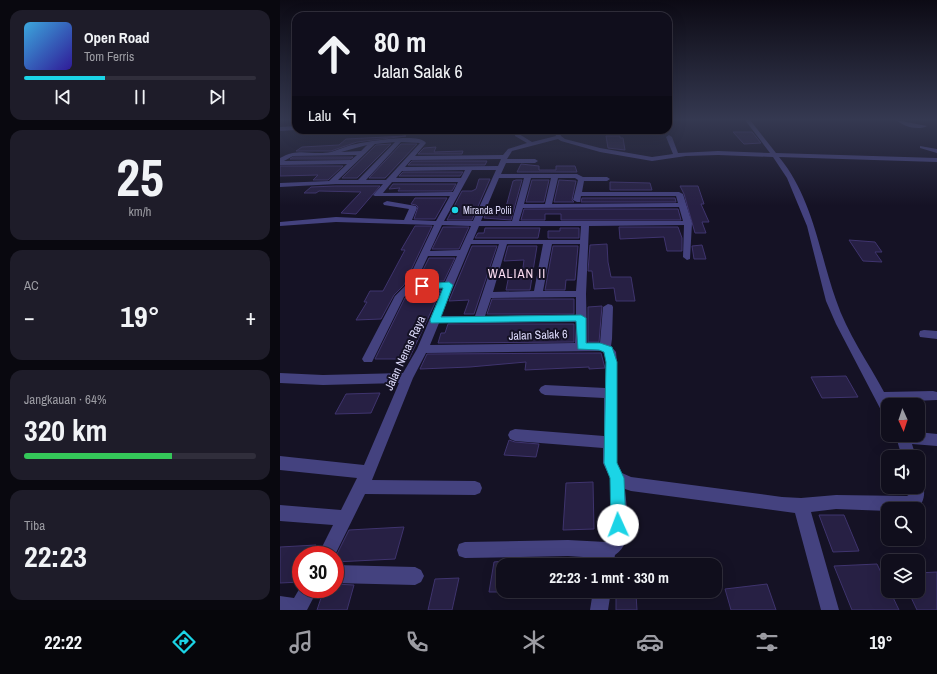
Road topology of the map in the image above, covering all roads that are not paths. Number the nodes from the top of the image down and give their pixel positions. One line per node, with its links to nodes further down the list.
1 (344, 148): 11 (street)
2 (367, 148): 10 (street)
3 (392, 148): 31 (street)
4 (417, 148): 14 (street)
5 (520, 148): 15 (street)
6 (527, 148): 15 (street)
7 (597, 148): 13 (street)
8 (673, 148): 13 (street)
9 (768, 148): 12 (street)
10 (362, 153): 11 (street); 20 (street)
11 (333, 154): 19 (street)
12 (772, 154): 13 (street); 16 (street); 75 (street)
13 (676, 155)
14 (408, 158): 15 (street); 22 (street)
15 (503, 160): 18 (street); 23 (street); 24 (street); 44 (street, Jalan Nenas Raya)
16 (925, 160): 17 (street); 21 (street)
17 (937, 160)
18 (535, 161)
19 (280, 162): 20 (street)
20 (352, 162): 30 (street)
21 (937, 167)
22 (399, 169): 23 (street); 29 (street)
23 (469, 169): 28 (street)
24 (528, 176): 25 (street); 37 (street)
25 (555, 176): 26 (street); 38 (street)
26 (581, 179): 27 (street); 34 (street)
27 (606, 179)
28 (463, 180): 29 (street); 33 (street)
29 (388, 181): 31 (street); 33 (street)
30 (333, 183): 31 (street); 32 (street)
31 (359, 183)
32 (280, 185)
33 (454, 194): 43 (street)
34 (579, 194): 36 (street); 39 (street)
35 (387, 203): 42 (street)
36 (683, 205): 40 (street); 41 (street)
37 (520, 206): 38 (street); 45 (street)
38 (548, 206): 39 (street)
39 (576, 206): 40 (street)
40 (607, 215): 41 (street); 46 (street)
41 (688, 222): 54 (street)
42 (407, 223): 43 (street); 47 (street)
43 (439, 223): 44 (street); 53 (street)
44 (475, 223): 45 (street); 48 (street, Jalan Nenas Raya)
45 (515, 223): 46 (street)
46 (585, 223): 51 (street)
47 (280, 224)
48 (468, 242): 49 (street); 52 (street, Jalan Nenas Raya)
49 (504, 242): 50 (street); 59 (street)
50 (548, 242): 51 (street); 57 (street)
51 (584, 242): 58 (street)
52 (463, 253): 53 (street); 55 (street, Jalan Nenas Raya)
53 (424, 254): 56 (street)
54 (687, 257)
55 (449, 285): 56 (street); 63 (street, Jalan Nenas Raya)
56 (408, 287): 69 (street)
57 (538, 294): 58 (street); 59 (street)
58 (581, 294): 61 (street)
59 (487, 295): 62 (street)
60 (608, 307): 67 (street)
61 (581, 318): 62 (street); 66 (street)
62 (479, 319): 63 (street)
63 (435, 320): 68 (street, Jalan Nenas Raya)
64 (924, 334): 65 (street)
65 (937, 335)
66 (582, 346): 67 (street, Jalan Salak 6); 68 (street, Jalan Salak 6)
67 (605, 347): 73 (street)
68 (423, 349): 71 (street, Jalan Nenas Raya)
69 (368, 359)
70 (280, 378): 71 (street)
71 (407, 378): 81 (street, Jalan Nenas Raya)
72 (545, 390): 73 (street)
73 (610, 393): 79 (street)
74 (933, 396): 75 (street)
75 (881, 397)
76 (515, 435): 79 (street)
77 (925, 439): 78 (street)
78 (937, 440)
79 (610, 443): 82 (street)
80 (280, 463): 81 (street)
81 (368, 472): 83 (street, Jalan Nenas Raya)
82 (617, 478): 86 (street); 91 (street)
83 (361, 487): 84 (street); 88 (street, Jalan Nenas Raya)
84 (475, 488)
85 (918, 494): 86 (street)
86 (801, 506): 99 (street)
87 (280, 512): 88 (street)
88 (345, 518): 89 (street, Jalan Nenas Raya)
89 (331, 546)
90 (465, 550): 91 (street)
91 (606, 558)
92 (344, 574): 93 (street)
93 (415, 576)
94 (304, 598): 97 (street)
95 (601, 598): 98 (street)
96 (280, 605): 97 (street)
97 (298, 609)
98 (600, 610)
99 (830, 610)

